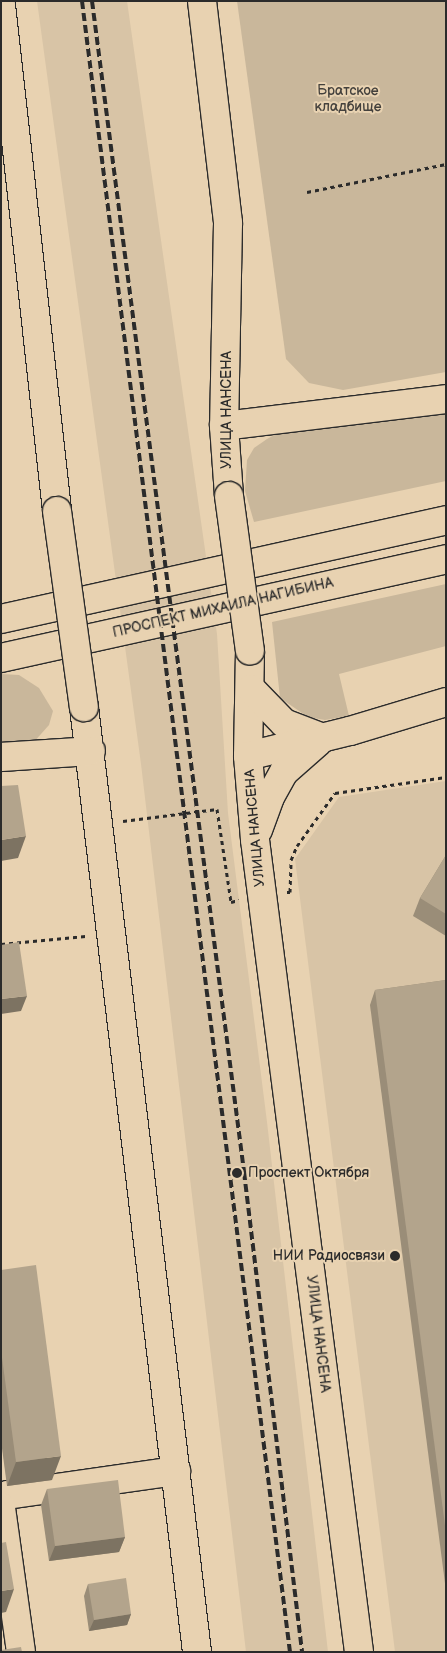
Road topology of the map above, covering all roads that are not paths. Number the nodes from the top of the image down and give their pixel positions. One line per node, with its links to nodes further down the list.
1 (202, 1): 4 (main road, УЛИЦА НАНСЕНА)
2 (1, 4): 12 (main road, bridge)
3 (446, 399): 4 (main road)
4 (224, 426): 9 (main road, УЛИЦА НАНСЕНА, bridge)
5 (446, 520): 7 (main road)
6 (446, 559): 8 (main road, ПРОСПЕКТ МИХАИЛА НАГИБИНА)
7 (1, 619)
8 (1, 658)
9 (251, 689): 11 (main road); 13 (main road, УЛИЦА НАНСЕНА)
10 (446, 702): 11 (main road)
11 (323, 738): 13 (main road); 15 (main road)
12 (91, 751): 14 (main road); 16 (main road)
13 (248, 756): 15 (main road, УЛИЦА НАНСЕНА)
14 (1, 757)
15 (254, 840): 22 (main road, УЛИЦА НАНСЕНА)
16 (176, 1470): 17 (main road); 21 (main road)
17 (1, 1502)
18 (1, 1508): 19 (main road)
19 (3, 1538): 20 (main road)
20 (20, 1652)
21 (197, 1652)
22 (359, 1652)

